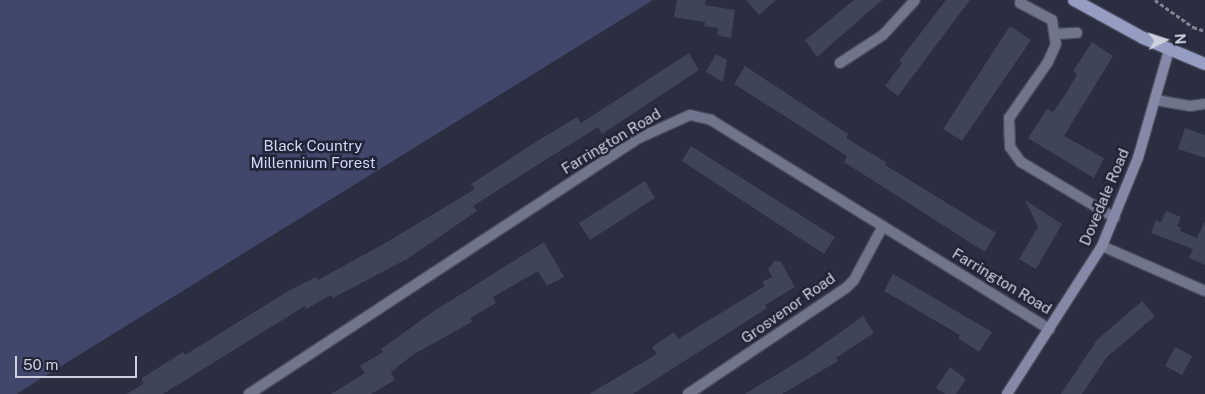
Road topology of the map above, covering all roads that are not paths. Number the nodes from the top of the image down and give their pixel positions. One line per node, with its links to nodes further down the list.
1 (915, 0): 7 (street)
2 (1074, 0): 6 (main road)
3 (1020, 3): 5 (street)
4 (1077, 33): 5 (street)
5 (1055, 34): 11 (street)
6 (1169, 50): 8 (main road); 9 (street, Dovedale Road)
7 (840, 63)
8 (1205, 64)
9 (1156, 100): 10 (street); 11 (street, Dovedale Road)
10 (1205, 104)
11 (1115, 218): 13 (street, Dovedale Road)
12 (884, 226): 15 (street, Farrington Road); 16 (street, Farrington Road); 17 (street, Grosvenor Road)
13 (1102, 246): 14 (street); 15 (street, Dovedale Road)
14 (1205, 291)
15 (1050, 329): 18 (street, Dovedale Road)
16 (249, 394)
17 (688, 394)
18 (1007, 394)

